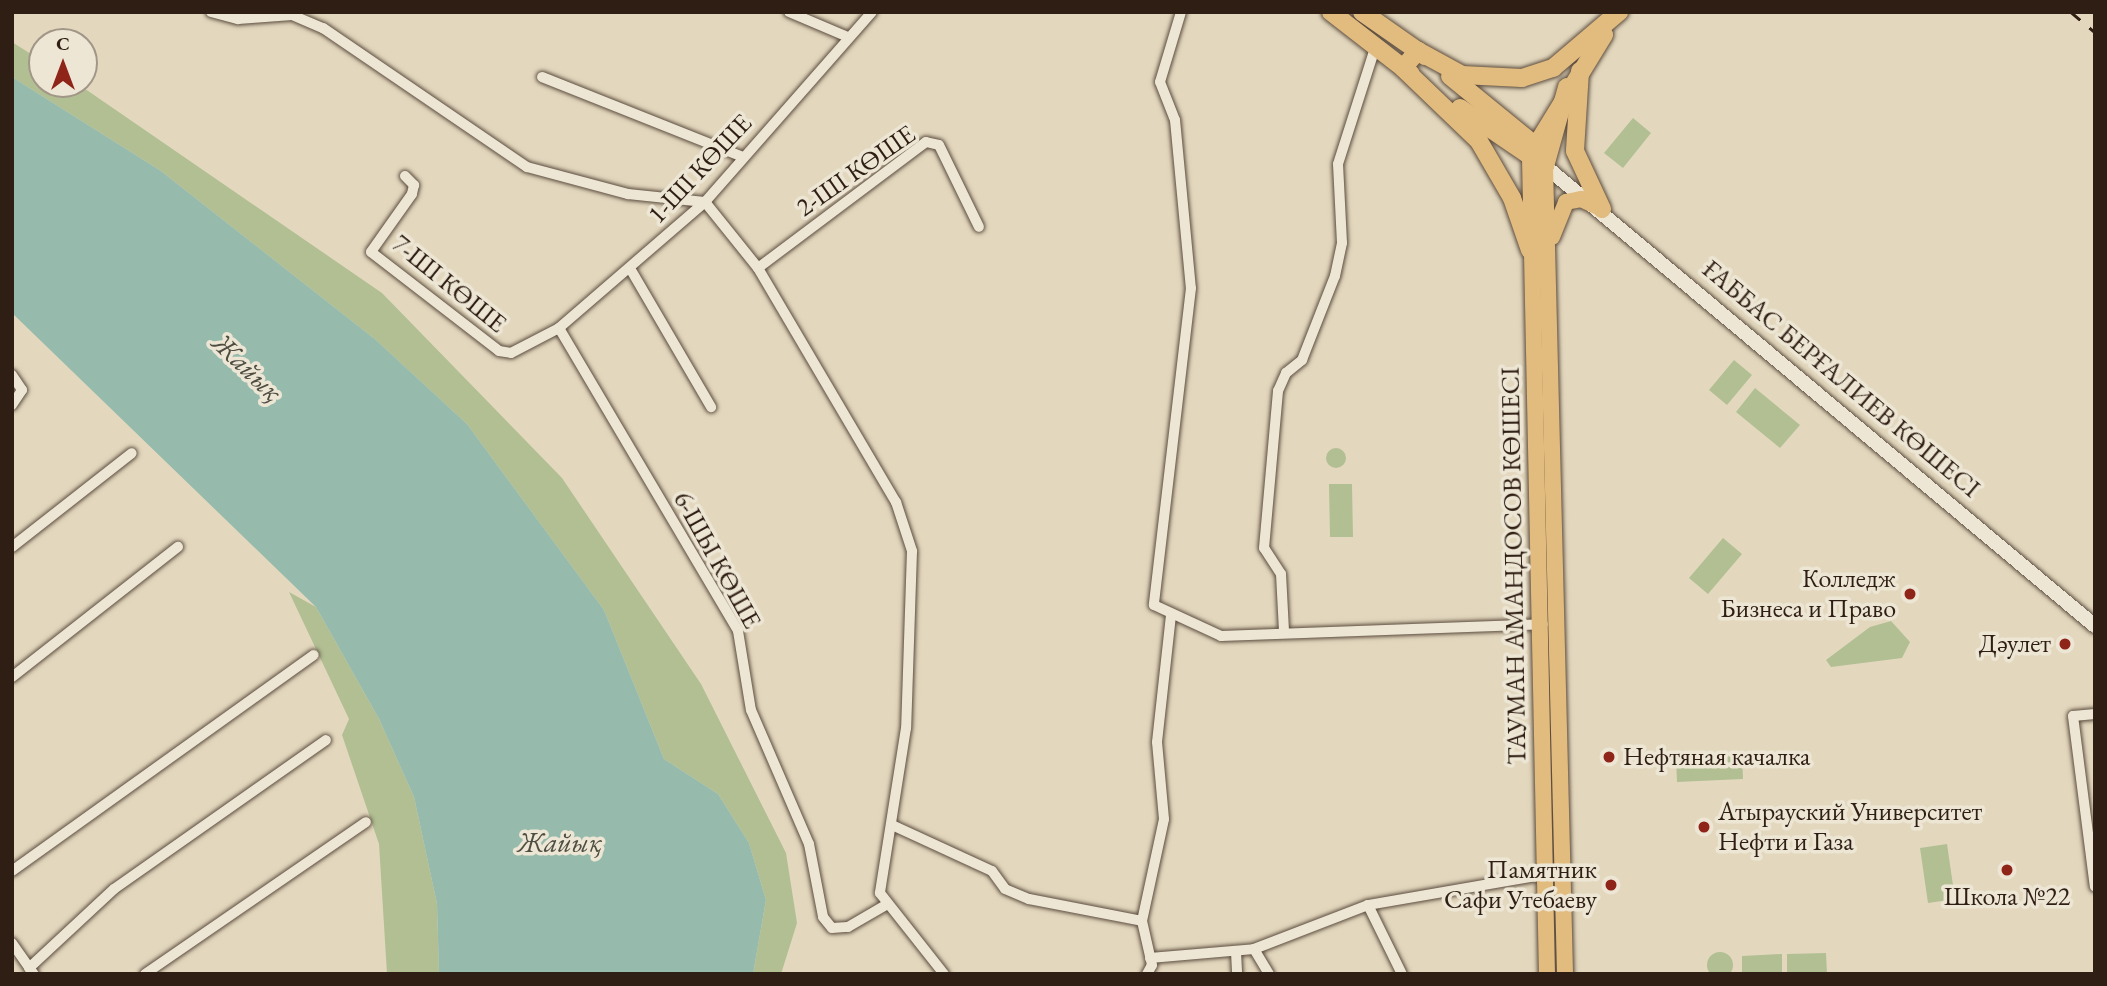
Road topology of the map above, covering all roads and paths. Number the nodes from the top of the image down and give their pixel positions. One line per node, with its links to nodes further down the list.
1 (211, 12): 17 (street)
2 (789, 12): 8 (street)
3 (872, 12): 8 (street, 1-ШІ КӨШЕ)
4 (1181, 12): 31 (street)
5 (1331, 12): 9 (highway)
6 (1362, 12): 10 (highway)
7 (1620, 12): 10 (highway); 11 (highway)
8 (848, 37): 14 (street, 1-ШІ КӨШЕ)
9 (1376, 44): 12 (highway); 35 (street)
10 (1418, 51): 12 (highway); 15 (highway)
11 (1581, 64): 15 (highway); 18 (highway)
12 (1403, 68): 15 (highway); 20 (highway)
13 (542, 77): 14 (street)
14 (741, 156): 17 (street, 1-ШІ КӨШЕ)
15 (1543, 158): 18 (main road, ҒАББАС БЕРҒАЛИЕВ КӨШЕСІ); 20 (main road, ТАУМАН АМАНДОСОВ КӨШЕСІ)
16 (405, 176): 24 (street, 7-ШI КӨШЕ)
17 (705, 202): 21 (street); 22 (street, 1-ШІ КӨШЕ)
18 (1602, 209): 20 (main road); 34 (main road, ҒАББАС БЕРҒАЛИЕВ КӨШЕСІ)
19 (979, 227): 21 (street, 2-ШІ КӨШЕ)
20 (1539, 250): 32 (main road, ТАУМАН АМАНДОСОВ КӨШЕСІ); 33 (main road, ТАУМАН АМАНДОСОВ КӨШЕСІ)
21 (758, 268): 41 (street)
22 (631, 270): 23 (street, 1-ШІ КӨШЕ); 27 (street)
23 (559, 327): 24 (street, 1-ШІ КӨШЕ); 46 (street, 6-ШЫ КӨШЕ)
24 (505, 353)
25 (12, 375): 26 (street)
26 (12, 405)
27 (711, 407)
28 (132, 453): 29 (street)
29 (12, 547)
30 (178, 547): 37 (street)
31 (1171, 615): 35 (street); 48 (street)
32 (1541, 624): 33 (street); 35 (street); 44 (main road, ТАУМАН АМАНДОСОВ КӨШЕСІ)
33 (1558, 624): 43 (main road, ТАУМАН АМАНДОСОВ КӨШЕСІ)
34 (2095, 626)
35 (1284, 631)
36 (314, 655): 42 (street)
37 (12, 677)
38 (2095, 714): 45 (street)
39 (326, 740): 53 (street)
40 (366, 822): 54 (street)
41 (892, 825): 46 (street); 48 (street)
42 (12, 871)
43 (1563, 871): 44 (street); 61 (main road, ТАУМАН АМАНДОСОВ КӨШЕСІ)
44 (1545, 872): 47 (street); 60 (main road, ТАУМАН АМАНДОСОВ КӨШЕСІ)
45 (2095, 887)
46 (886, 905): 55 (street)
47 (1368, 905): 50 (street); 59 (street)
48 (1142, 921): 52 (street)
49 (12, 943): 53 (street)
50 (1254, 949): 51 (street); 58 (street)
51 (1236, 952): 52 (street); 57 (street)
52 (1150, 958): 56 (street)
53 (32, 971)
54 (145, 974)
55 (944, 974)
56 (1147, 974)
57 (1237, 974)
58 (1269, 974)
59 (1402, 974)
60 (1547, 974)
61 (1565, 974)

